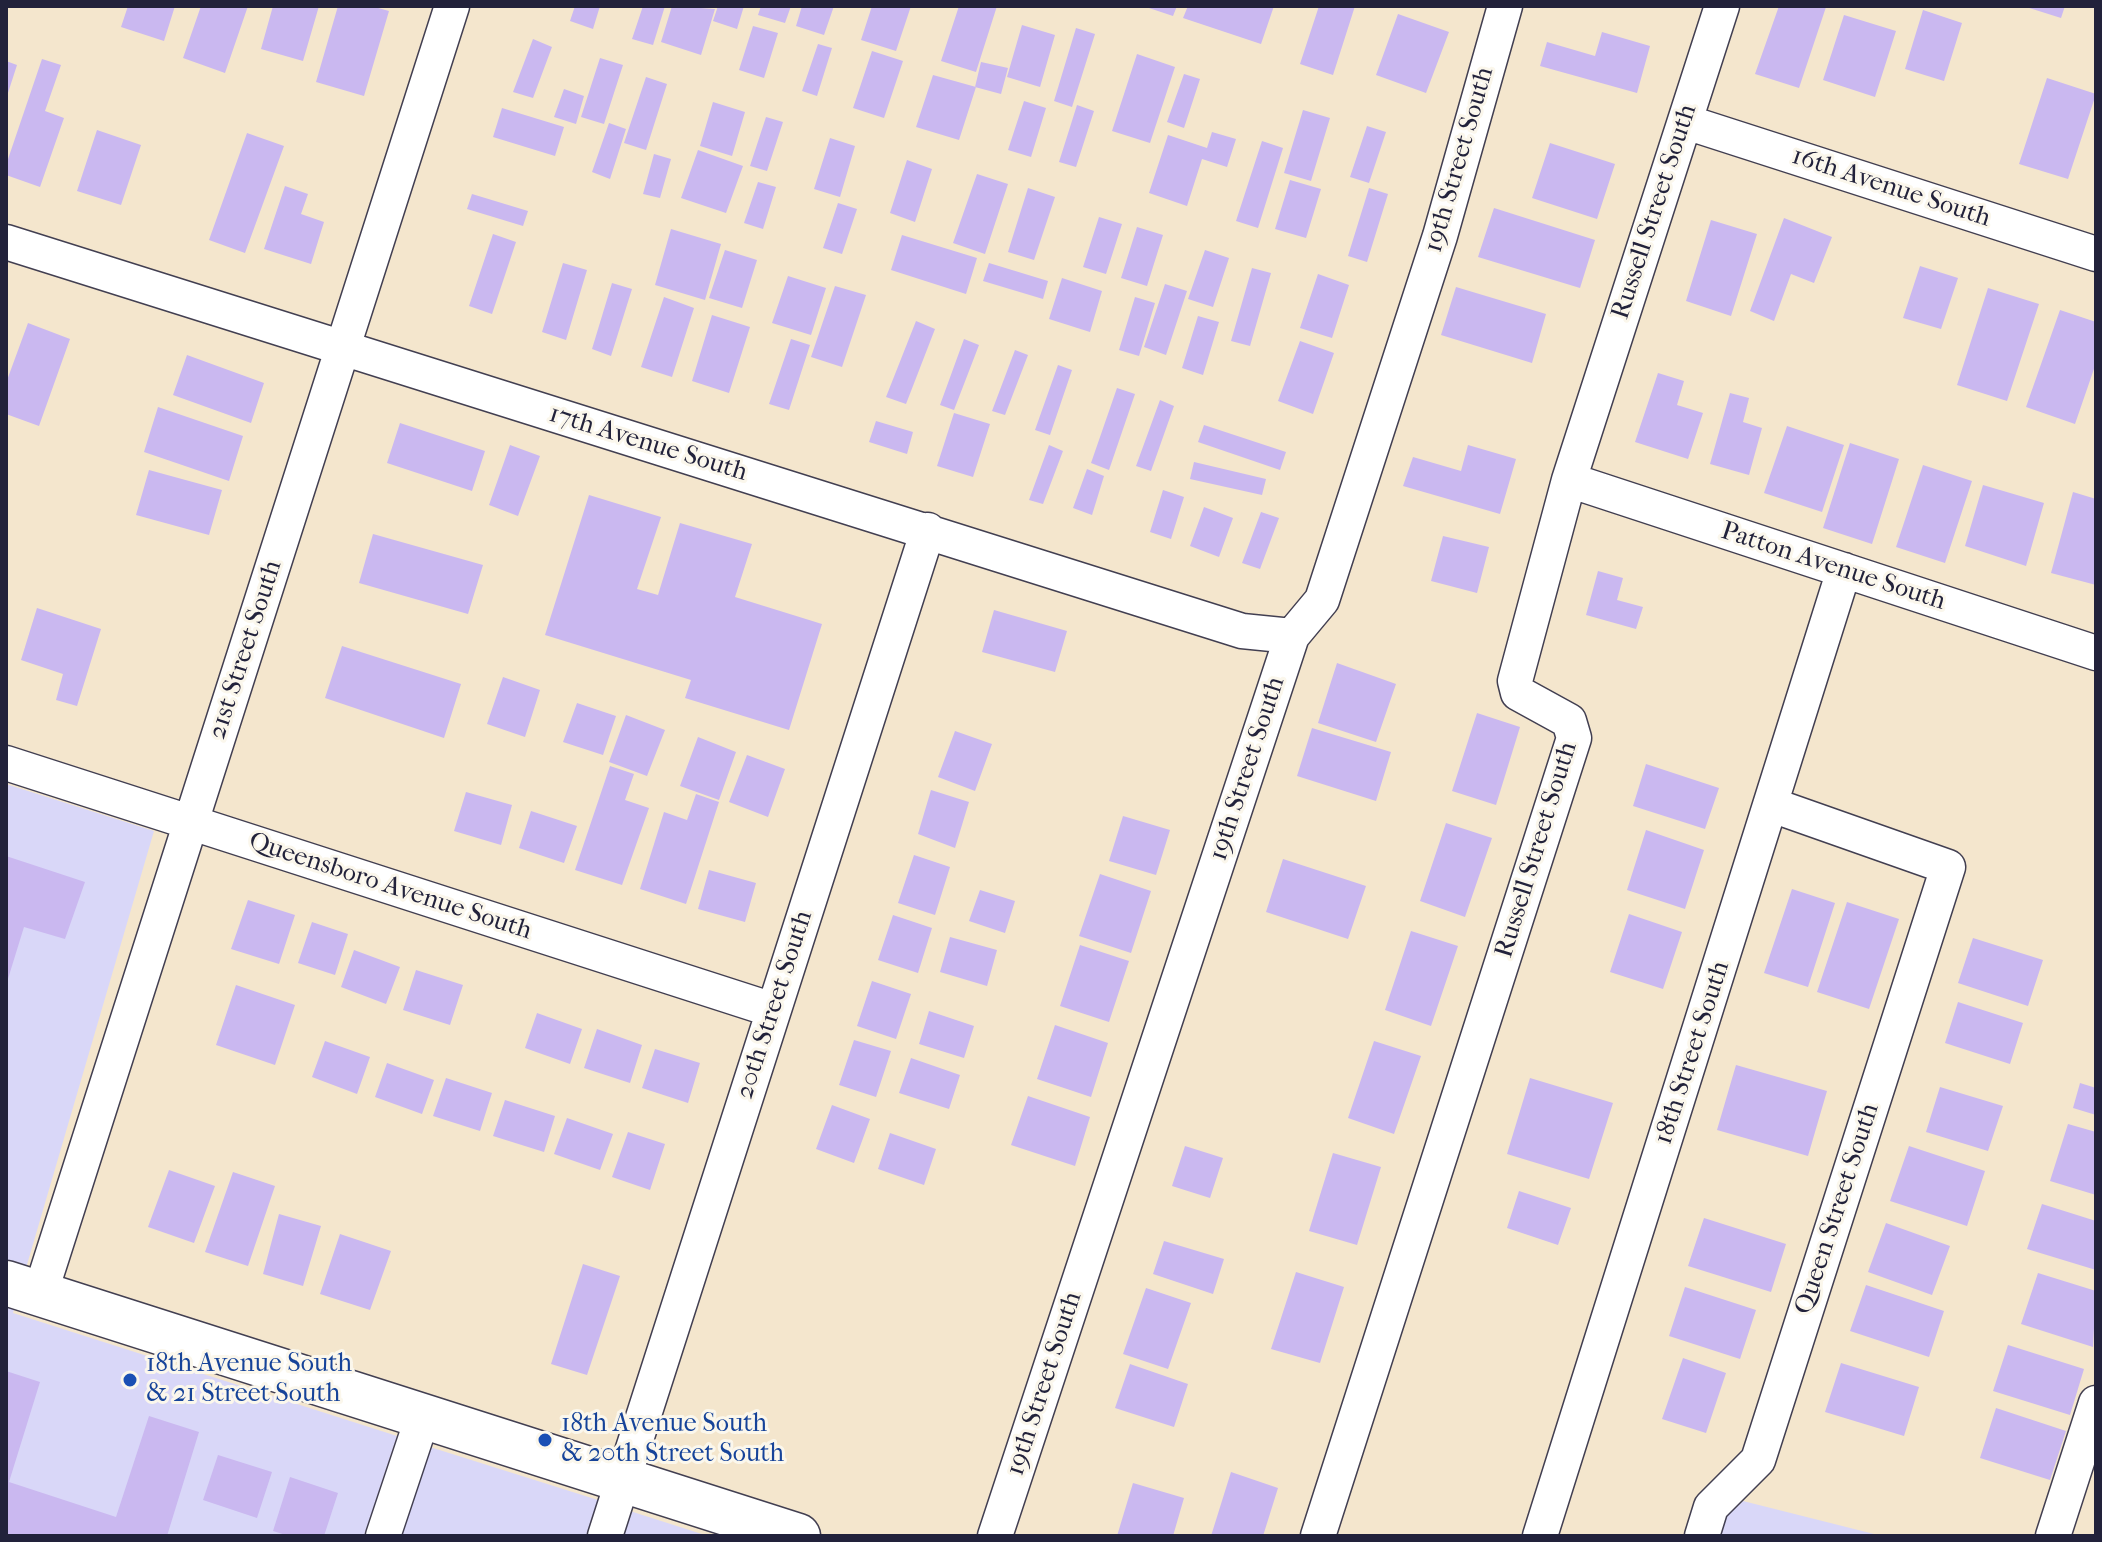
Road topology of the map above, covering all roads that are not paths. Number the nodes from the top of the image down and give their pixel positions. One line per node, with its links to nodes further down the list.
1 (452, 6): 7 (street, 21st Street South)
2 (1505, 6): 11 (street, 19th Street South)
3 (1722, 6): 4 (street, Russell Street South)
4 (1686, 122): 6 (street, 16th Avenue South); 8 (street, Russell Street South)
5 (6, 242): 7 (street, 17th Avenue South)
6 (2096, 254)
7 (342, 349): 9 (street, 17th Avenue South); 15 (street, 21st Street South)
8 (1569, 480): 10 (street, Patton Avenue South); 25 (street, Russell Street South)
9 (928, 530): 11 (street, 17th Avenue South); 16 (street, 20th Street South)
10 (1844, 570): 12 (street, Patton Avenue South); 14 (street, 18th Street South)
11 (1292, 636): 24 (street, 19th Street South)
12 (2096, 653)
13 (6, 763): 15 (street, Queensboro Avenue South)
14 (1772, 805): 26 (street, 18th Street South); 27 (street, Queen Street South)
15 (191, 823): 16 (street, Queensboro Avenue South); 17 (street, 21st Street South)
16 (773, 1010): 20 (street, 20th Street South)
17 (23, 1288): 19 (street)
18 (2096, 1403): 28 (street)
19 (423, 1416): 20 (street); 21 (street)
20 (622, 1480): 22 (street, 20th Street South); 23 (street)
21 (383, 1536)
22 (605, 1536)
23 (798, 1536)
24 (995, 1536)
25 (1318, 1536)
26 (1540, 1536)
27 (1702, 1536)
28 (2053, 1536)

